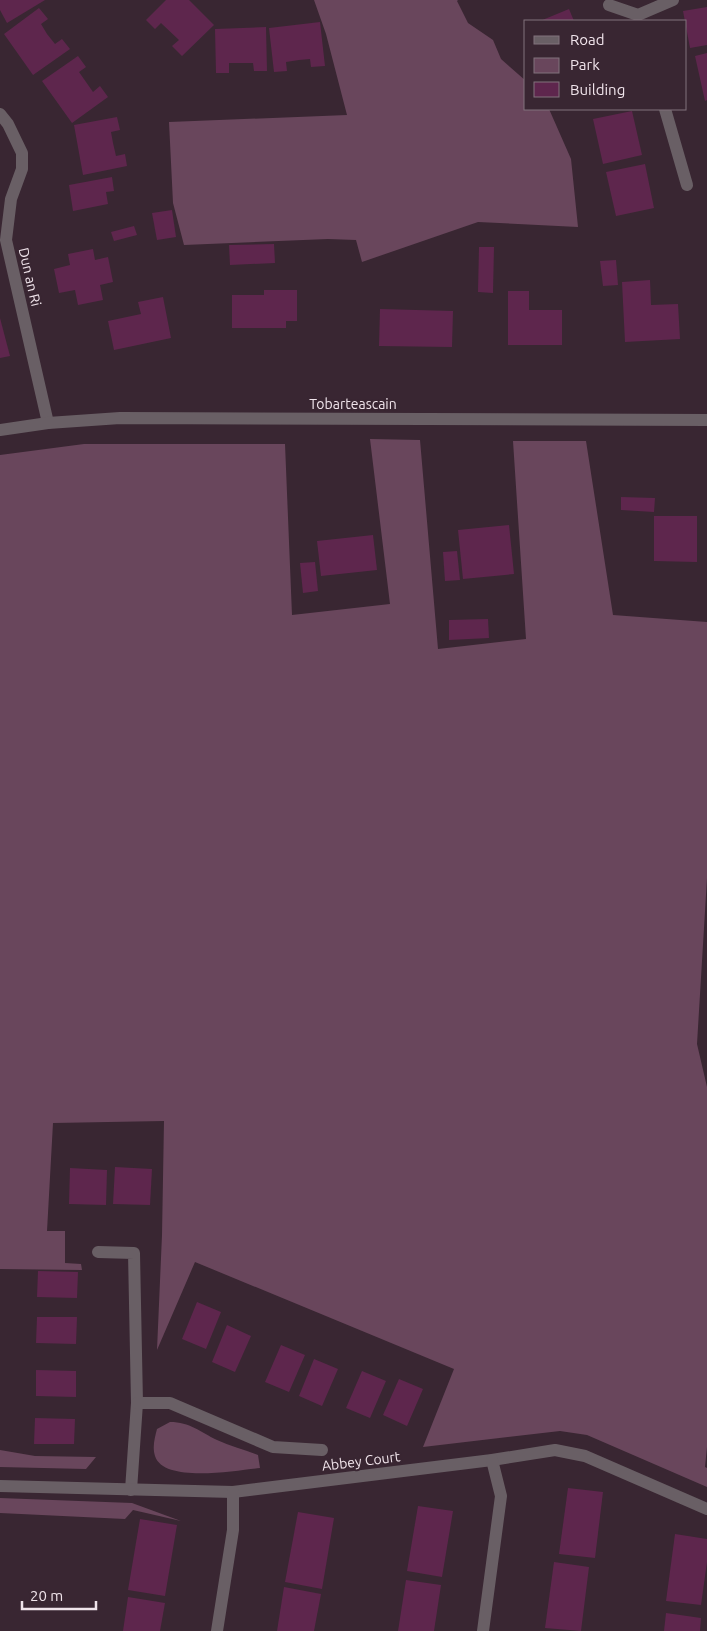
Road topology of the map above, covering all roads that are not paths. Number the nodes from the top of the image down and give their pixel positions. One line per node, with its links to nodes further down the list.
1 (673, 0): 3 (street)
2 (609, 5): 3 (street)
3 (639, 18)
4 (665, 110): 6 (street)
5 (0, 114): 8 (street, Dun an Ri)
6 (687, 185)
7 (707, 420): 8 (street, Tobarteascain)
8 (48, 423): 9 (street, Tobarteascain)
9 (0, 430)
10 (98, 1252): 11 (street)
11 (137, 1403): 12 (street, Abbey Court); 15 (street)
12 (322, 1450)
13 (492, 1460): 16 (street, Abbey Court); 17 (street, Abbey Court); 19 (street)
14 (0, 1486): 15 (street, Abbey Court)
15 (131, 1490): 16 (street, Abbey Court)
16 (233, 1492): 18 (street)
17 (707, 1509)
18 (217, 1631)
19 (483, 1631)

